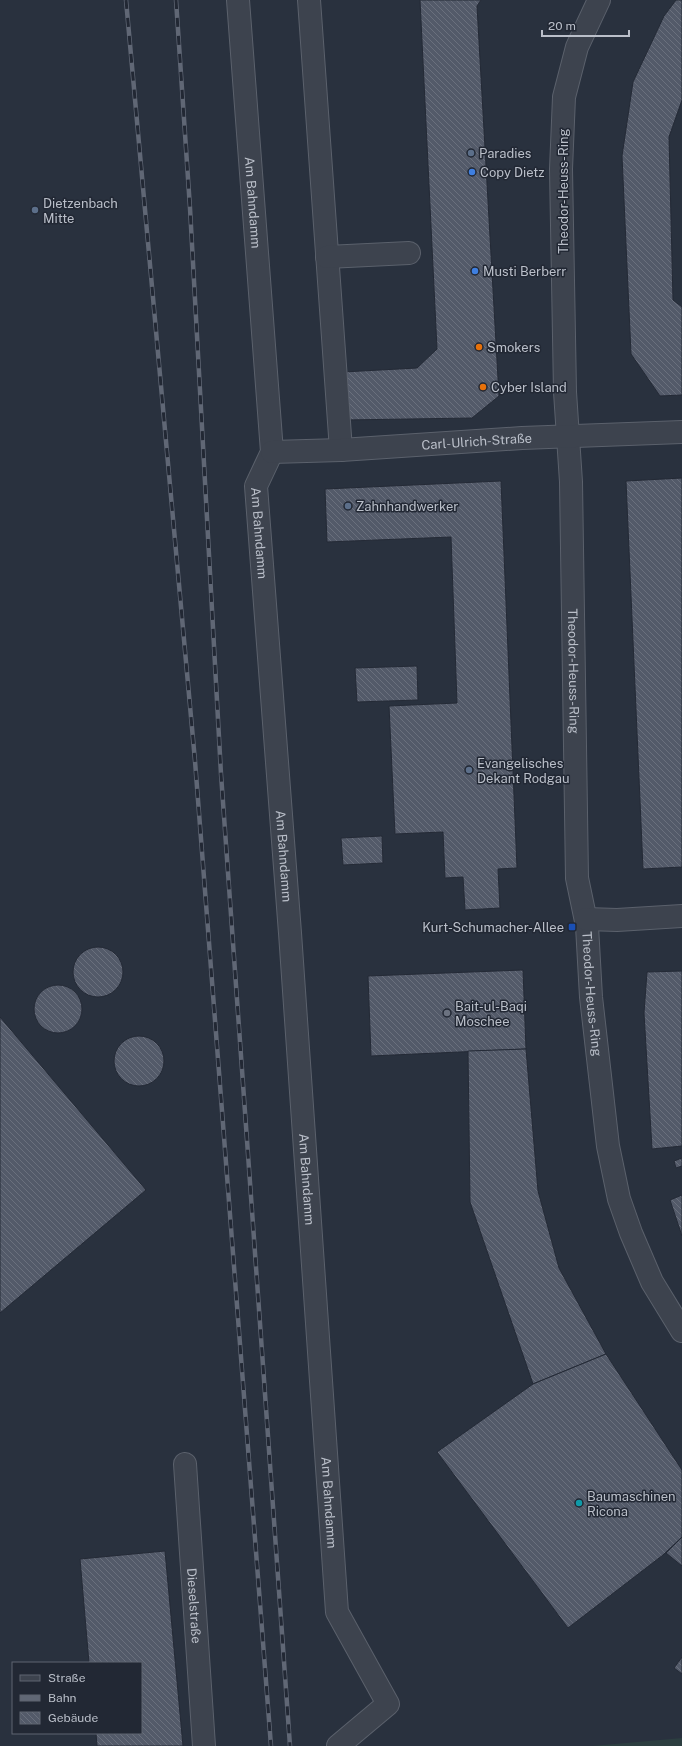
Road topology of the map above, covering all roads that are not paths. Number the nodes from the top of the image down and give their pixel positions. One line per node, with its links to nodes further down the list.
1 (238, 0): 9 (street, Am Bahndamm)
2 (308, 0): 5 (street)
3 (599, 0): 7 (street, Theodor-Heuss-Ring)
4 (409, 253): 5 (street)
5 (327, 257): 8 (street)
6 (682, 432): 7 (street, Carl-Ulrich-Straße)
7 (568, 436): 8 (street, Carl-Ulrich-Straße); 11 (street, Theodor-Heuss-Ring)
8 (341, 450): 9 (street, Carl-Ulrich-Straße)
9 (272, 452): 15 (street, Am Bahndamm)
10 (682, 916): 11 (street)
11 (586, 919): 12 (street, Theodor-Heuss-Ring)
12 (682, 1331)
13 (185, 1464): 14 (street, Dieselstraße)
14 (204, 1746)
15 (338, 1746)

